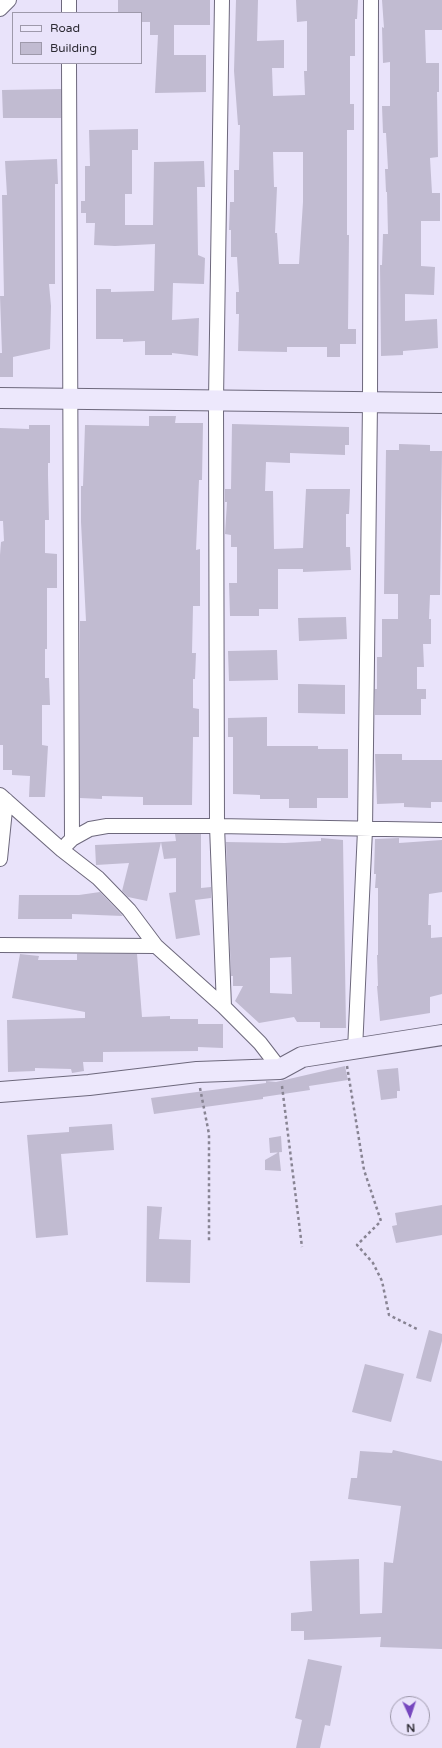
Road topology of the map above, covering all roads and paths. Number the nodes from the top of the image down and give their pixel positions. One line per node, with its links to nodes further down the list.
1 (9, 0): 5 (street)
2 (69, 0): 6 (street)
3 (222, 0): 10 (street)
4 (371, 0): 11 (street)
5 (0, 8)
6 (69, 12)
7 (69, 64): 9 (street)
8 (0, 398): 9 (street)
9 (70, 399): 10 (street); 17 (street)
10 (216, 400): 11 (street); 14 (street)
11 (370, 402): 12 (street); 15 (street)
12 (442, 403)
13 (3, 797): 18 (street); 19 (street)
14 (217, 826): 15 (street); 17 (street); 22 (street)
15 (365, 830): 16 (street); 24 (street)
16 (442, 830)
17 (72, 839): 18 (street)
18 (62, 850): 21 (street)
19 (0, 859)
20 (0, 945): 21 (street)
21 (156, 946): 22 (street)
22 (224, 1007): 25 (street)
23 (442, 1035): 24 (street)
24 (350, 1050): 25 (street); 30 (path)
25 (280, 1069): 26 (street); 29 (path)
26 (197, 1072): 27 (street); 28 (path)
27 (0, 1092)
28 (208, 1243)
29 (302, 1247)
30 (417, 1329)

